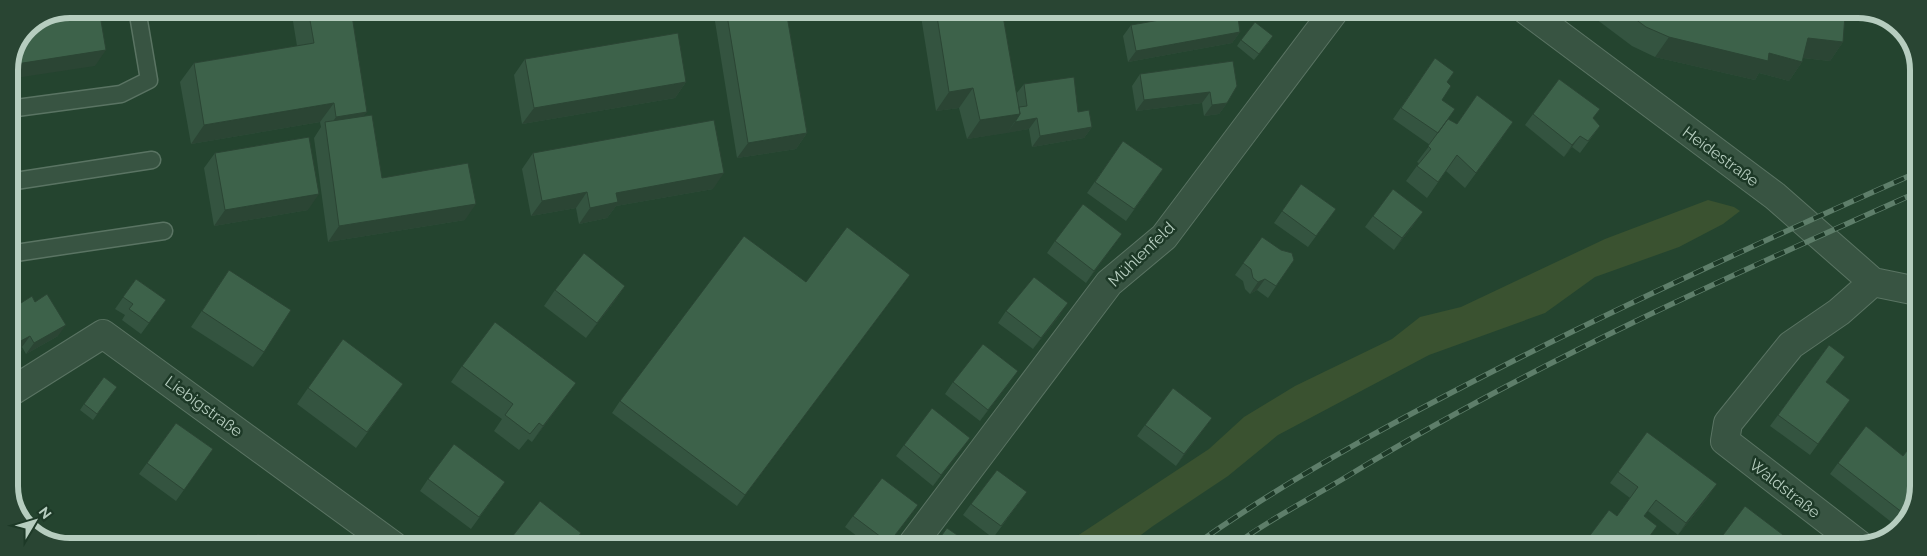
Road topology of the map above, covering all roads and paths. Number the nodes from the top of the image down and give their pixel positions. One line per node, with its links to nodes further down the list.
1 (139, 18): 4 (lane)
2 (1329, 18): 13 (street, Mühlenfeld)
3 (1537, 18): 9 (street, Heidestraße)
4 (18, 108)
5 (152, 160): 6 (lane)
6 (18, 181)
7 (164, 231): 8 (lane)
8 (18, 253)
9 (1873, 282): 10 (street, Heidestraße); 14 (street, Waldstraße)
10 (1910, 289)
11 (18, 387): 12 (street, Liebigstraße)
12 (383, 538)
13 (917, 538)
14 (1851, 538)

